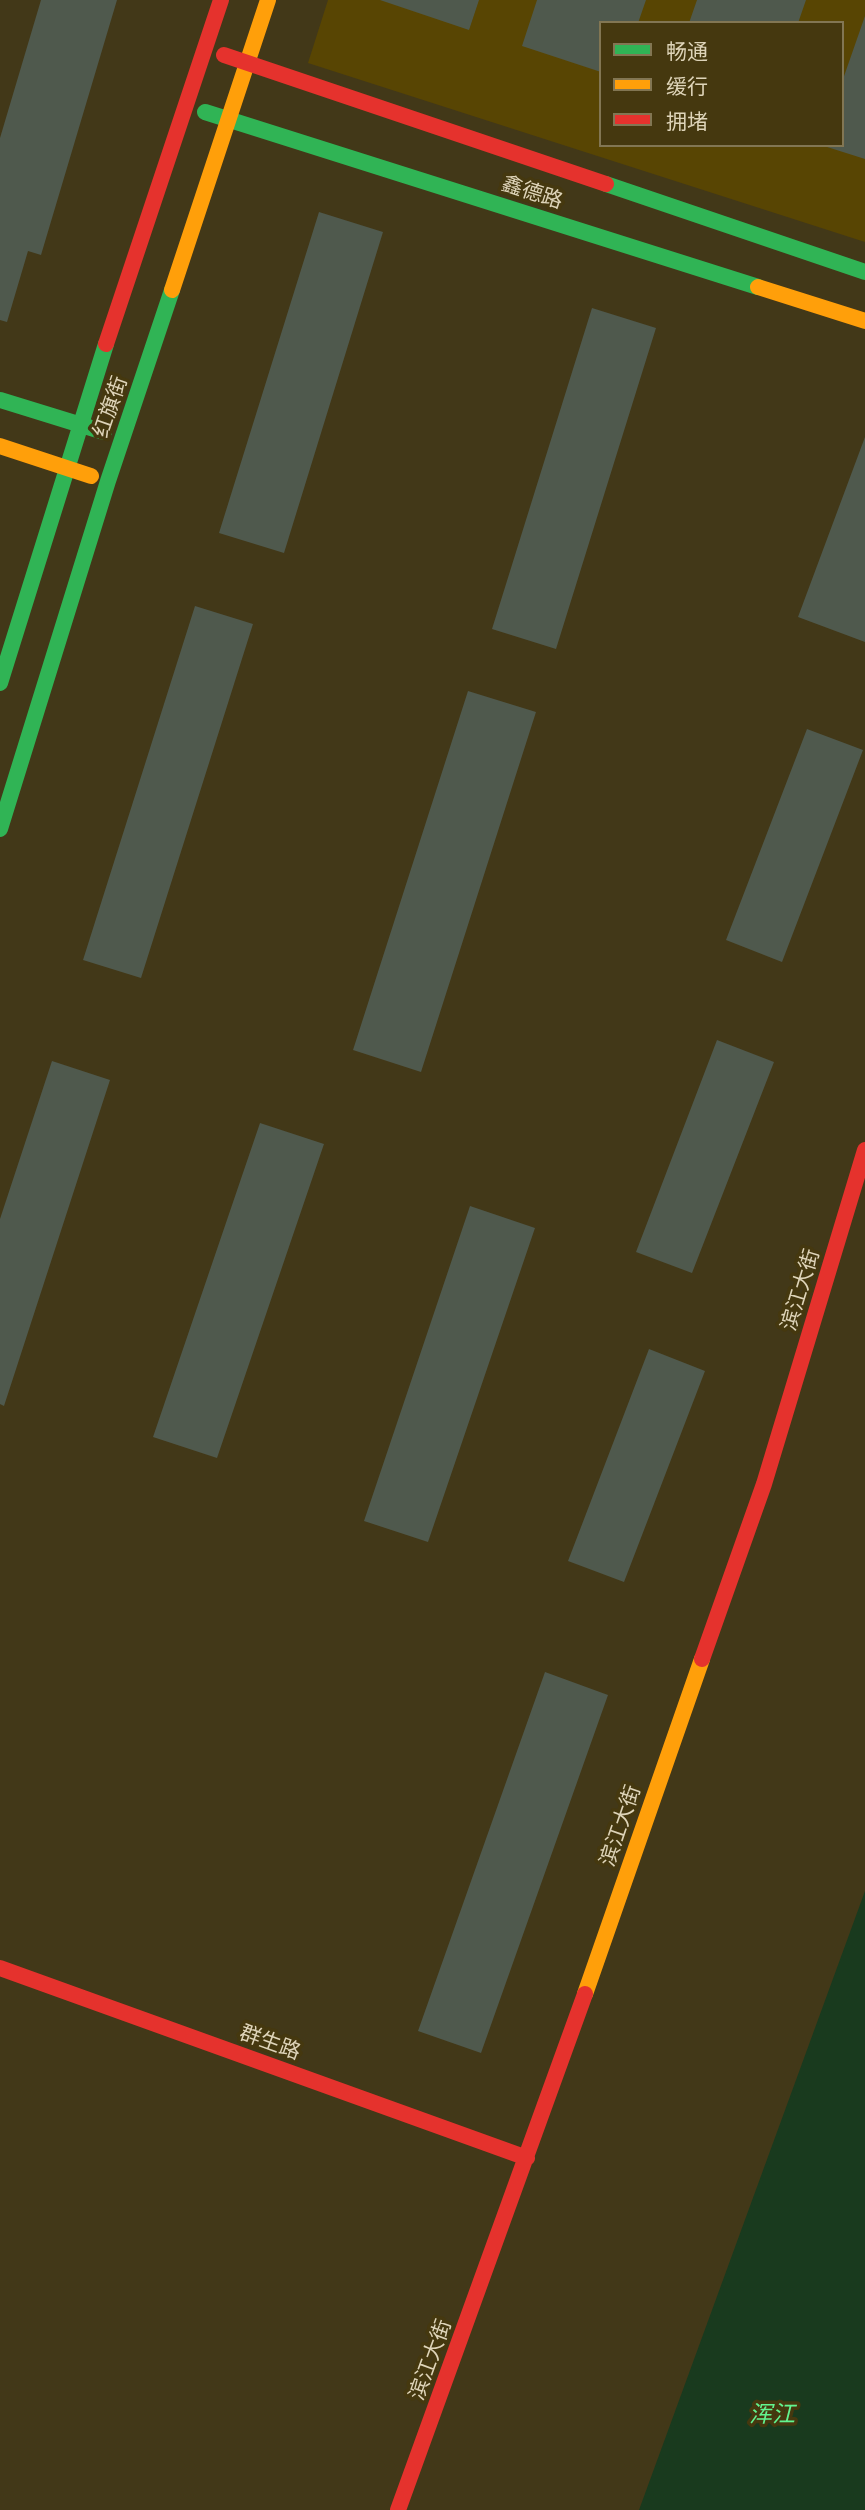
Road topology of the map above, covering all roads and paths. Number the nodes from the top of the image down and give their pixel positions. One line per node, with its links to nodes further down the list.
1 (221, 0): 3 (street)
2 (268, 0): 4 (street, 红旗街)
3 (205, 48): 4 (street, 鑫德路); 5 (street)
4 (247, 64): 6 (street, 红旗街); 7 (street, 鑫德路)
5 (186, 107): 6 (street, 鑫德路); 10 (street)
6 (229, 119): 8 (street, 鑫德路); 11 (street, 红旗街)
7 (865, 272)
8 (865, 321)
9 (0, 400): 10 (street)
10 (79, 426): 11 (street); 13 (street)
11 (123, 437): 14 (street, 红旗街)
12 (0, 446): 13 (street)
13 (66, 468): 14 (street); 15 (street)
14 (108, 481): 16 (street, 红旗街)
15 (0, 682)
16 (0, 829)
17 (865, 1150): 19 (street, 滨江大街)
18 (0, 1968): 19 (street, 群生路)
19 (527, 2158): 20 (street, 滨江大街)
20 (398, 2510)

